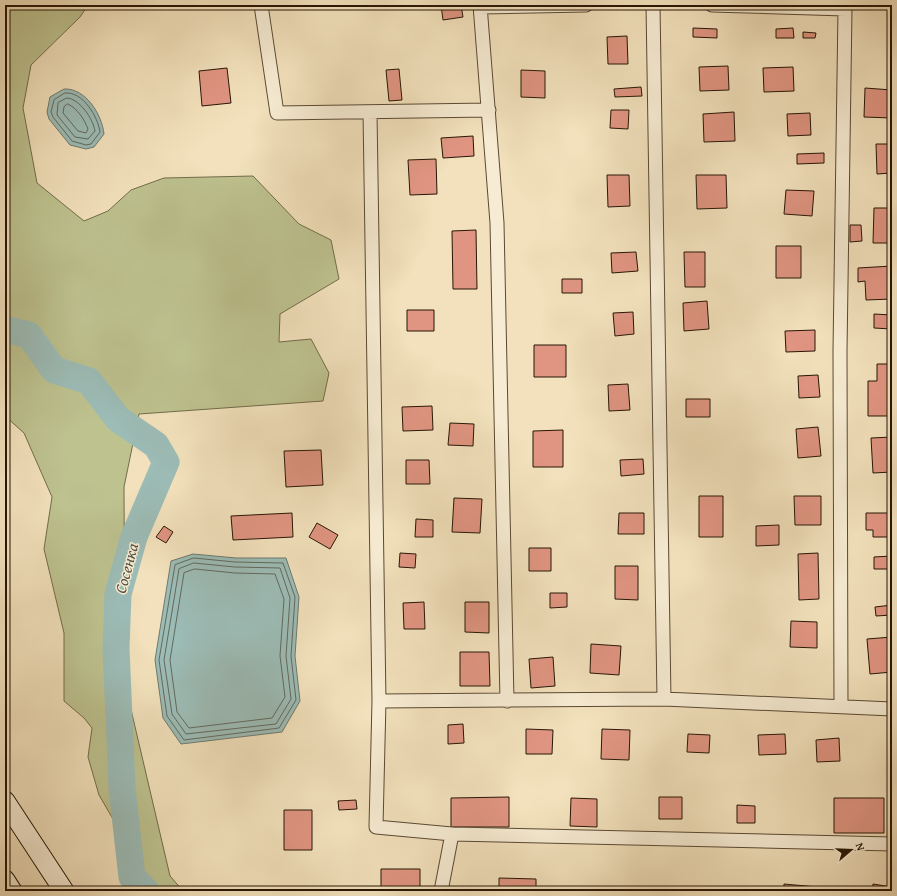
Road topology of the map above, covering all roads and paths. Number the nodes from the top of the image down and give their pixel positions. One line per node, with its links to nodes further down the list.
1 (261, 5): 7 (street)
2 (586, 5): 5 (street)
3 (653, 5): 8 (street)
4 (712, 5): 11 (street)
5 (480, 6): 6 (street)
6 (489, 110): 7 (street); 10 (street)
7 (370, 112): 9 (street)
8 (664, 699): 10 (street); 11 (street)
9 (379, 701): 10 (street); 14 (street)
10 (507, 701)
11 (841, 706): 12 (street)
12 (892, 708)
13 (5, 801): 18 (main road)
14 (452, 834): 15 (street); 19 (street)
15 (892, 844)
16 (5, 880): 17 (main road)
17 (12, 891)
18 (64, 891)
19 (441, 891)

